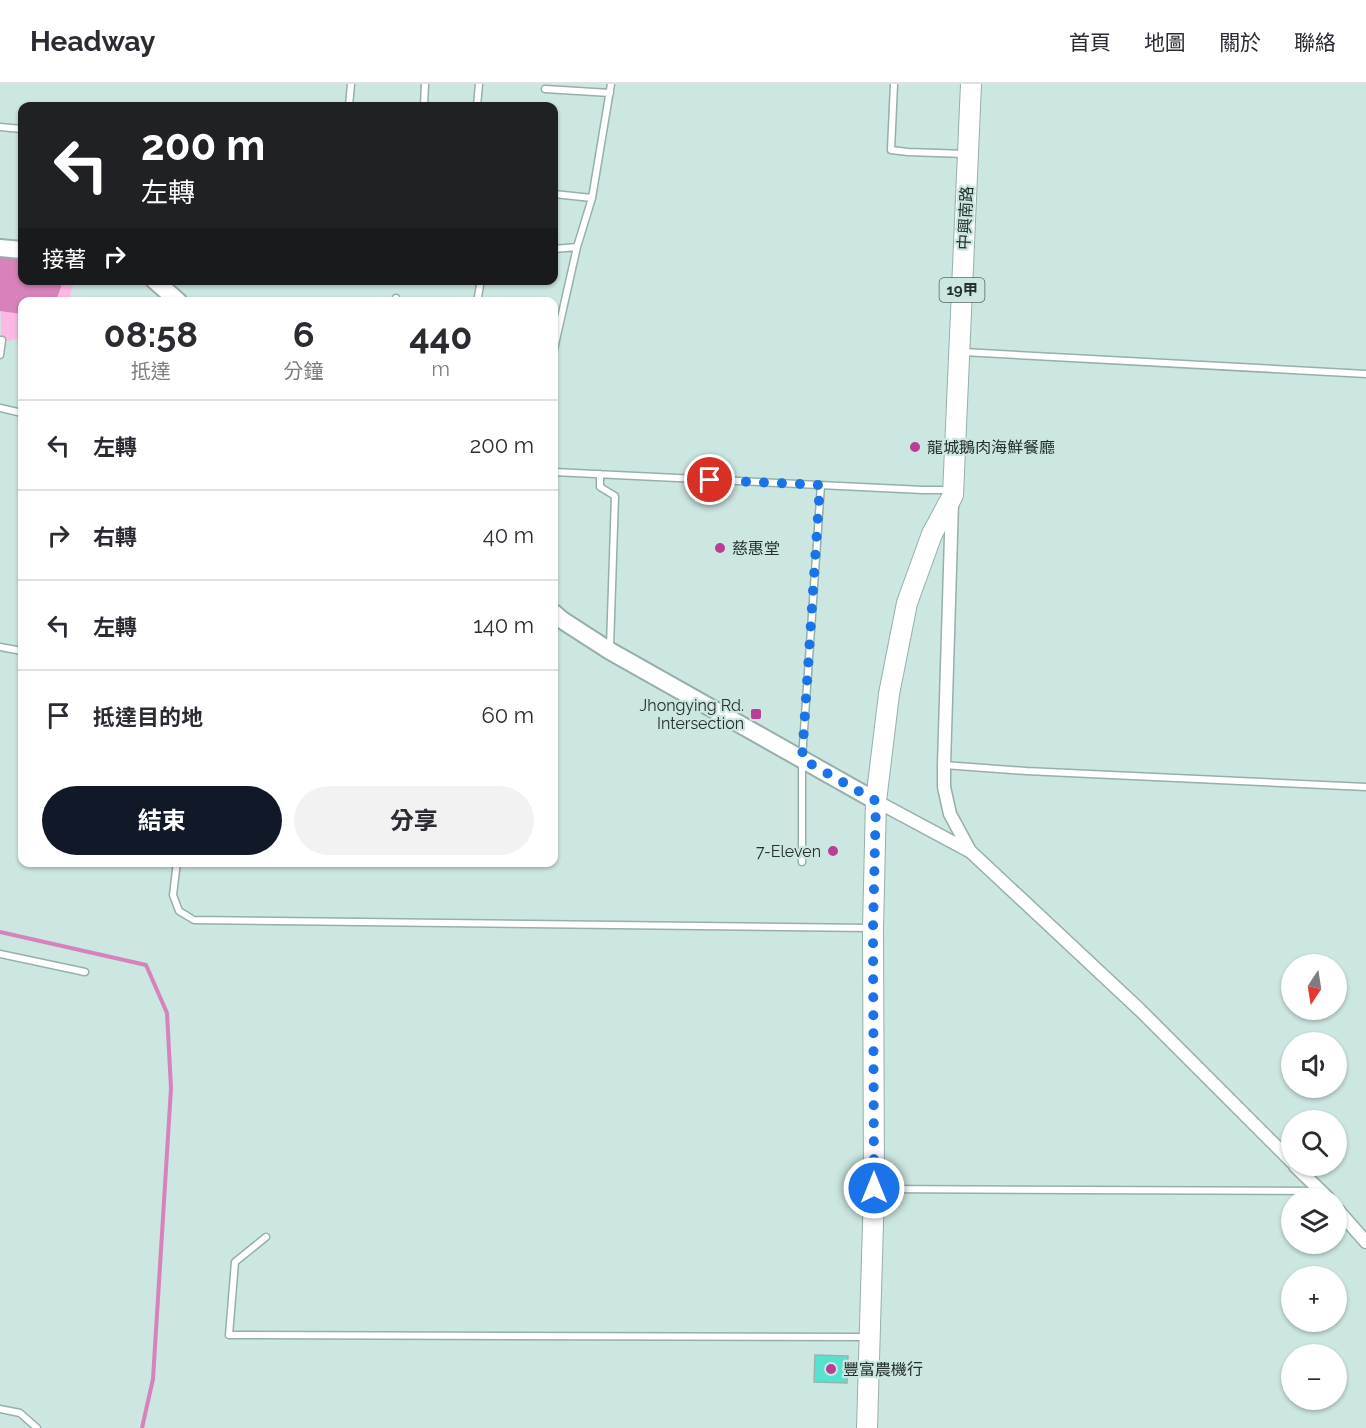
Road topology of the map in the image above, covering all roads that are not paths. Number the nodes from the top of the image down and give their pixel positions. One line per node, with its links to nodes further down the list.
1 (351, 84): 9 (lane)
2 (425, 84): 10 (lane)
3 (479, 84): 11 (lane)
4 (611, 84): 8 (lane)
5 (894, 84): 14 (lane)
6 (971, 84): 14 (main road, 中興南路 / 19甲)
7 (545, 89): 8 (lane)
8 (610, 93): 16 (lane)
9 (349, 102)
10 (424, 102)
11 (477, 102)
12 (0, 127): 13 (lane)
13 (18, 129)
14 (968, 154): 25 (main road, 中興南路 / 19甲)
15 (558, 194): 16 (lane)
16 (592, 198): 17 (lane)
17 (577, 247): 19 (lane); 23 (lane)
18 (0, 248): 20 (street)
19 (558, 249)
20 (18, 250)
21 (160, 285): 22 (street)
22 (173, 297)
23 (558, 331)
24 (0, 340): 26 (lane)
25 (959, 352): 27 (lane); 33 (main road, 中興南路 / 19甲)
26 (0, 355)
27 (1366, 374)
28 (0, 408): 29 (lane)
29 (18, 412)
30 (558, 472): 31 (lane)
31 (600, 474): 32 (lane); 37 (lane)
32 (820, 485): 33 (lane); 38 (lane)
33 (953, 492): 39 (street); 41 (main road, 19甲)
34 (558, 616): 37 (street)
35 (0, 647): 36 (lane)
36 (18, 650)
37 (610, 651): 38 (street)
38 (802, 759): 41 (street); 43 (lane)
39 (944, 765): 40 (lane); 42 (street)
40 (1366, 787)
41 (876, 801): 42 (street); 45 (main road, 19甲)
42 (971, 852): 48 (street)
43 (802, 862)
44 (176, 867): 45 (lane)
45 (873, 928): 50 (main road, 19甲)
46 (0, 954): 47 (lane)
47 (85, 972)
48 (1281, 1152)
49 (1305, 1176): 51 (street)
50 (874, 1188): 52 (lane); 56 (main road, 19甲)
51 (1318, 1188)
52 (1281, 1194)
53 (1347, 1220): 55 (street)
54 (267, 1237): 56 (lane)
55 (1366, 1242)
56 (870, 1337): 59 (main road, 19甲)
57 (0, 1409): 58 (lane)
58 (37, 1428)
59 (867, 1428)

